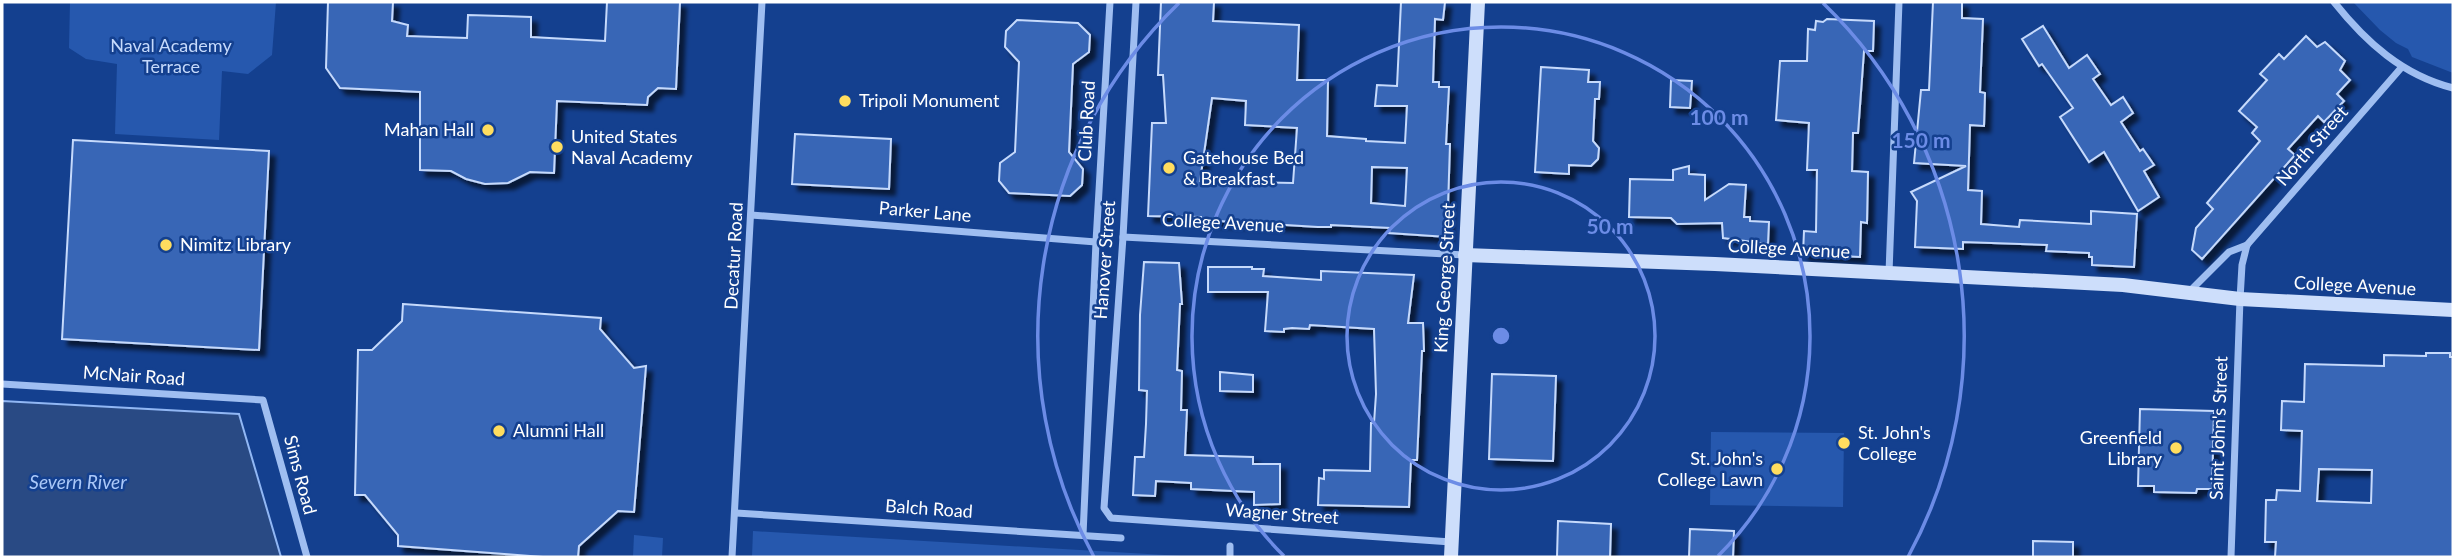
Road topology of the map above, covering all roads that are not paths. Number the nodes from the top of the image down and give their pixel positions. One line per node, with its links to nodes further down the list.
1 (762, 2): 9 (street, Decatur Road)
2 (1110, 2): 11 (street, Club Road)
3 (1136, 2): 10 (street, Hanover Street)
4 (1478, 2): 13 (main road, King George Street)
5 (1899, 2): 14 (street)
6 (2334, 2): 7 (street)
7 (2401, 68): 8 (street); 12 (street, North Street)
8 (2453, 88)
9 (751, 215): 11 (street, Parker Lane); 20 (street, Decatur Road)
10 (1123, 237): 13 (street, College Avenue); 21 (street, Hanover Street)
11 (1096, 242): 22 (street, Club Road)
12 (2247, 245): 15 (street, North Street); 16 (street)
13 (1465, 255): 14 (main road, College Avenue); 24 (main road, King George Street)
14 (1889, 273): 15 (main road, College Avenue)
15 (2188, 292): 16 (main road, College Avenue)
16 (2240, 299): 17 (main road, College Avenue); 30 (street, Saint John's Street)
17 (2453, 310)
18 (2, 384): 19 (street, McNair Road)
19 (263, 400): 26 (street, Sims Road)
20 (736, 513): 22 (street, Balch Road); 27 (street, Decatur Road)
21 (1111, 518): 24 (street, Wagner Street)
22 (1083, 535): 23 (street, Balch Road)
23 (1121, 538)
24 (1451, 542): 29 (main road, King George Street)
25 (1230, 546): 28 (street)
26 (307, 557)
27 (733, 557)
28 (1230, 557)
29 (1451, 557)
30 (2231, 557)

